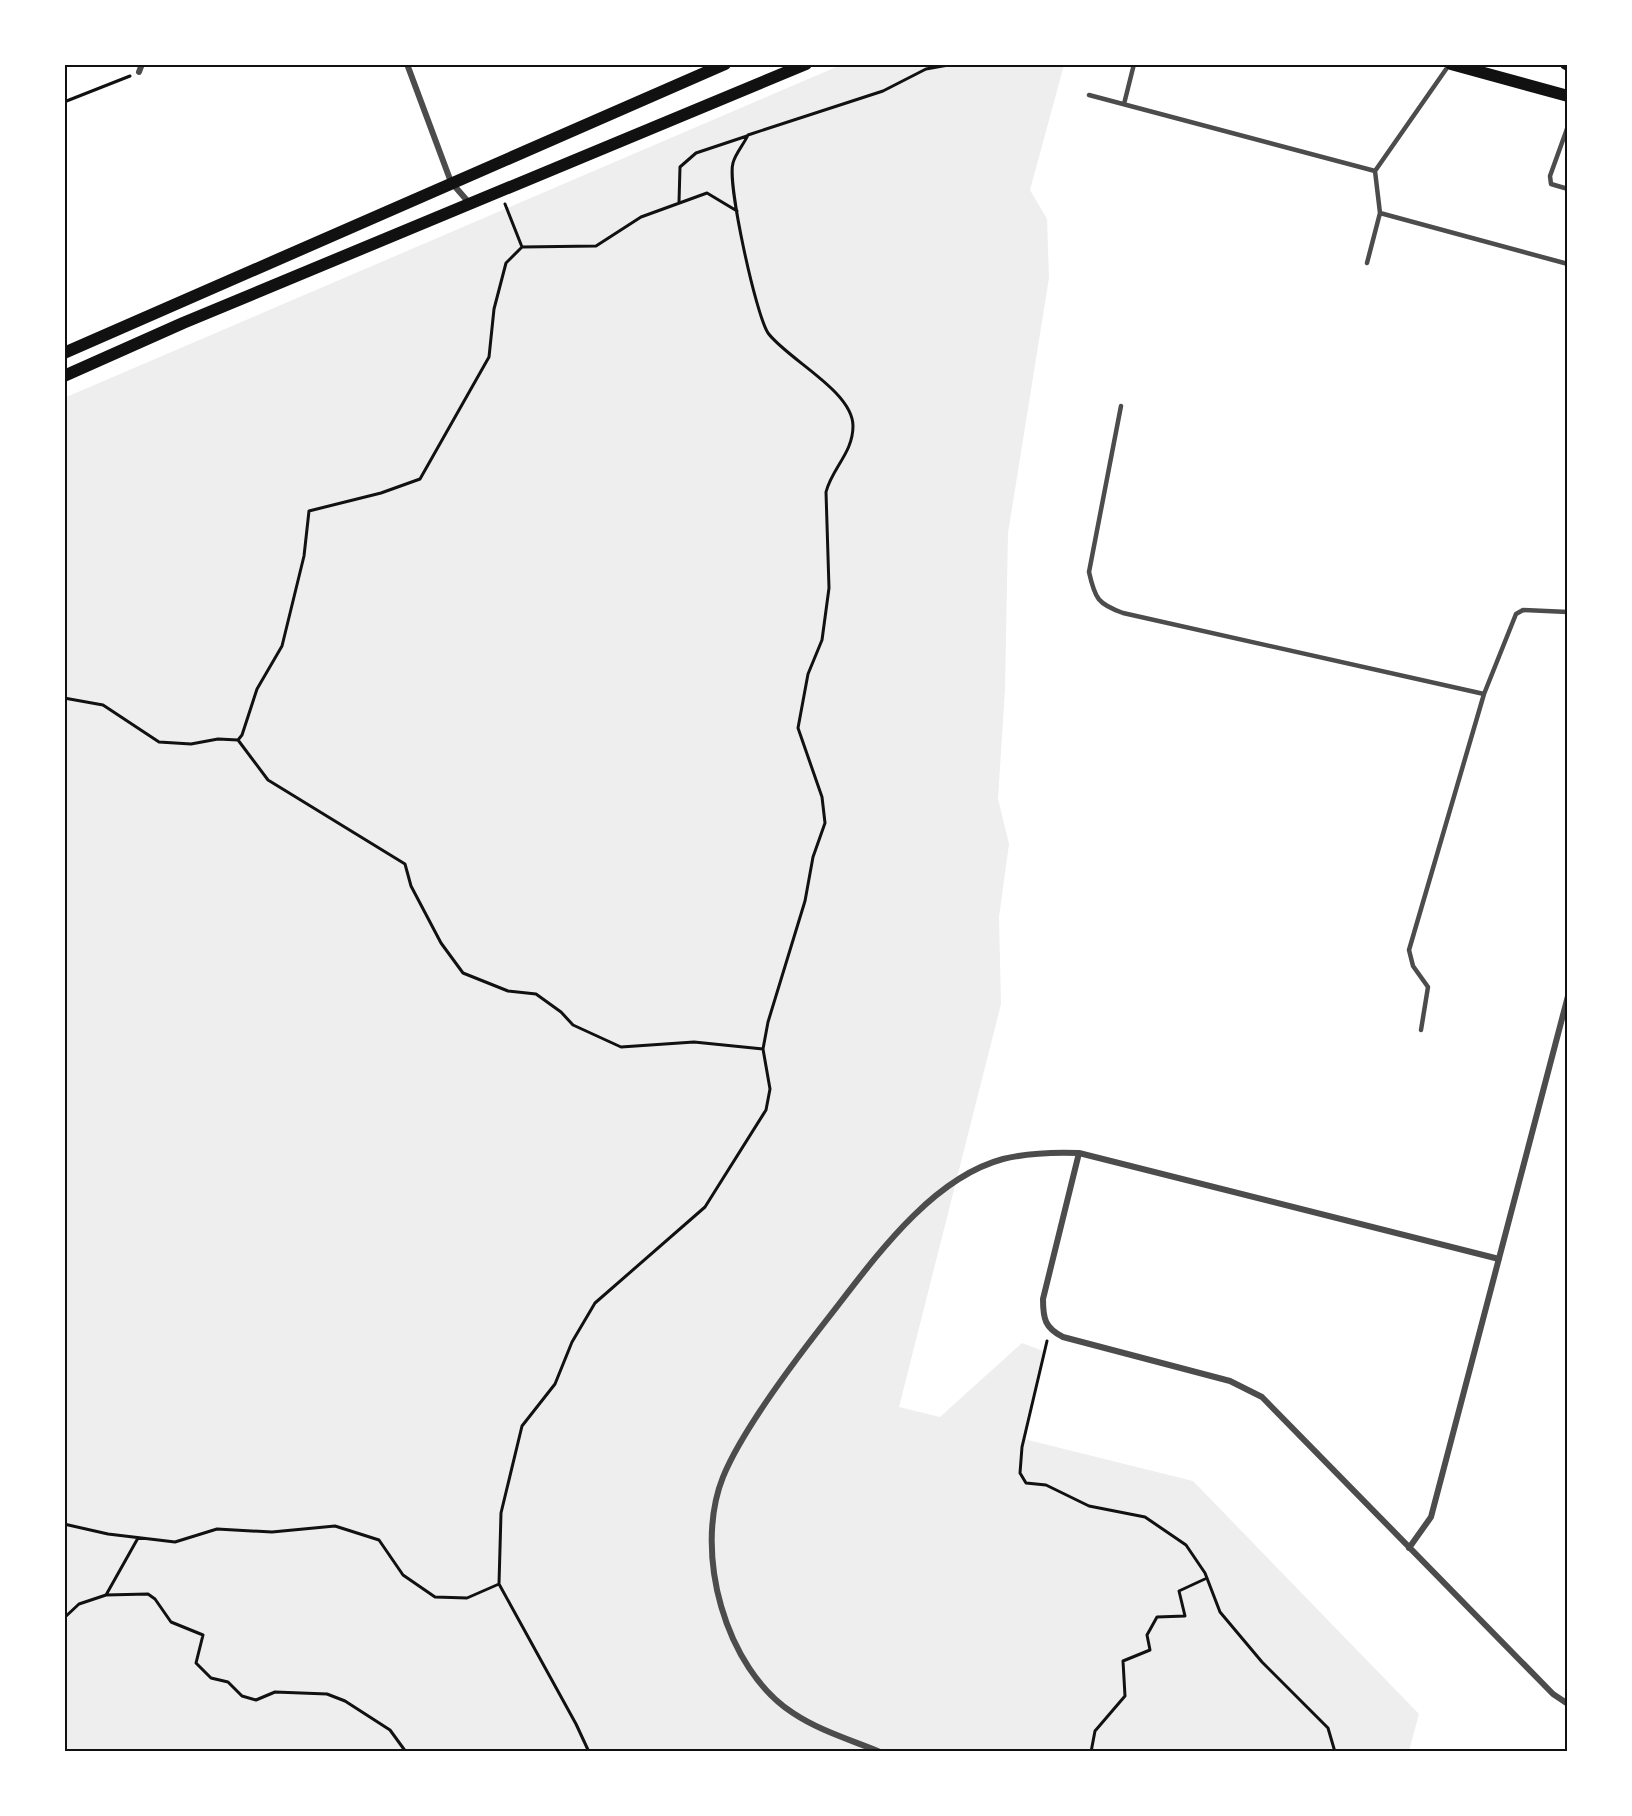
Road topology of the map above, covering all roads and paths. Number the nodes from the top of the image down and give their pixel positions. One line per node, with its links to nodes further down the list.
1 (142, 64): 8 (street)
2 (407, 64): 16 (street)
3 (725, 64): 16 (main road)
4 (806, 64): 18 (main road)
5 (954, 64): 14 (path)
6 (1134, 64): 12 (lane)
7 (1450, 64): 10 (main road); 15 (lane)
8 (139, 72): 11 (path)
9 (1089, 95): 12 (lane)
10 (1568, 96)
11 (64, 102)
12 (1124, 104): 15 (lane)
13 (1568, 126): 17 (lane)
14 (748, 135): 19 (path); 21 (path)
15 (1375, 171): 22 (lane)
16 (451, 182): 20 (street); 26 (main road)
17 (1568, 189)
18 (501, 193): 20 (main road); 23 (path)
19 (679, 203): 21 (path); 23 (path)
20 (471, 206): 27 (main road)
21 (737, 211): 35 (path)
22 (1380, 213): 24 (lane); 25 (lane)
23 (522, 247): 32 (path)
24 (1367, 263)
25 (1568, 264)
26 (64, 353)
27 (64, 376)
28 (1121, 406): 30 (lane)
29 (1568, 612): 30 (lane)
30 (1484, 694): 34 (lane)
31 (64, 698): 32 (path)
32 (238, 740): 35 (path)
33 (1568, 996): 37 (street)
34 (1421, 1030)
35 (763, 1049): 43 (path)
36 (1079, 1154): 37 (street); 38 (street); 49 (street)
37 (1499, 1259): 41 (street)
38 (1049, 1330): 41 (street); 42 (path)
39 (64, 1524): 40 (path)
40 (138, 1538): 43 (path); 44 (path)
41 (1409, 1548): 46 (street)
42 (1207, 1578): 50 (path); 51 (path)
43 (499, 1584): 48 (path)
44 (106, 1595): 45 (path); 47 (path)
45 (64, 1618)
46 (1568, 1704)
47 (406, 1752)
48 (589, 1752)
49 (880, 1752)
50 (1091, 1752)
51 (1335, 1752)

